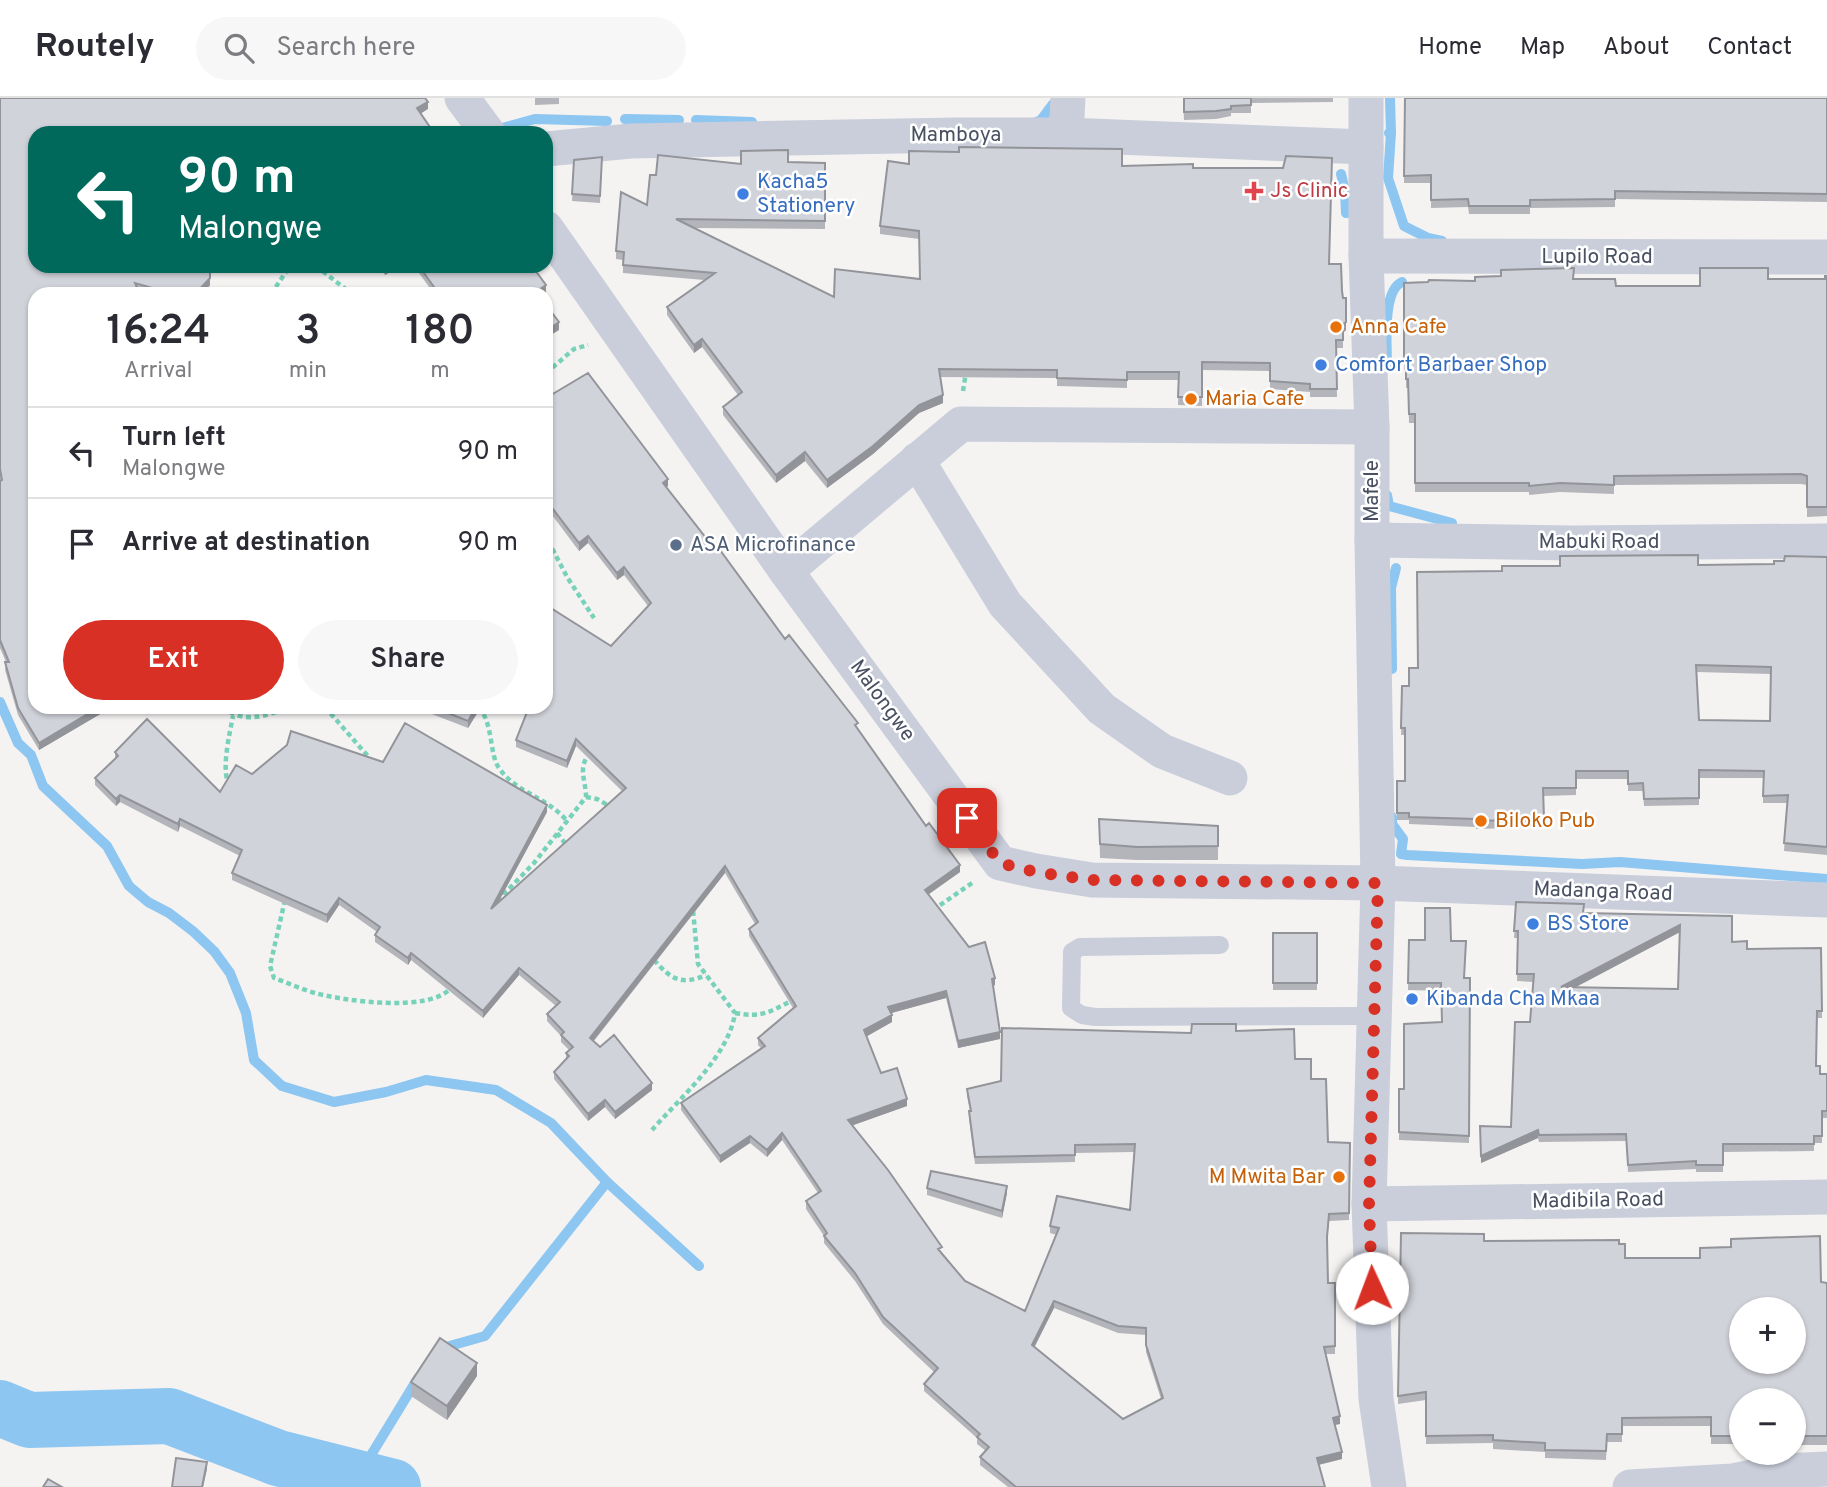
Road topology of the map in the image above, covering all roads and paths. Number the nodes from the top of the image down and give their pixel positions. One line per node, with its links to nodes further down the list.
1 (461, 98): 4 (street)
2 (1068, 98): 5 (street)
3 (1366, 98): 6 (street, Mafele)
4 (483, 126)
5 (1066, 135): 6 (street, Mamboya); 7 (street, Mamboya)
6 (1366, 147): 9 (street, Mafele)
7 (553, 148)
8 (553, 238): 13 (street, Malongwe)
9 (1366, 256): 10 (street, Lupilo Road); 17 (street, Mafele)
10 (1827, 257)
11 (325, 273): 12 (path)
12 (343, 287)
13 (619, 335): 14 (path); 22 (street, Malongwe)
14 (553, 367)
15 (967, 371): 16 (path)
16 (961, 424): 17 (street); 18 (street)
17 (1372, 427): 19 (street, Mafele)
18 (917, 460): 22 (street); 30 (street)
19 (1372, 540): 20 (street, Mabuki Road); 38 (street, Mafele)
20 (1827, 541)
21 (553, 550): 23 (path)
22 (786, 571): 37 (street, Malongwe)
23 (594, 618)
24 (266, 714): 27 (path)
25 (331, 714): 29 (path)
26 (482, 714): 34 (path)
27 (233, 716): 31 (path)
28 (592, 750): 32 (path)
29 (376, 766)
30 (1230, 778)
31 (235, 792)
32 (586, 797): 33 (path); 34 (path)
33 (617, 811)
34 (567, 821): 35 (path)
35 (557, 833): 36 (path); 42 (path)
36 (572, 852)
37 (1000, 863): 38 (street); 43 (path)
38 (1378, 883): 40 (street, Madanga Road); 50 (street, Mafele)
39 (285, 899): 47 (path)
40 (1827, 900)
41 (693, 906): 46 (path)
42 (498, 912)
43 (925, 915)
44 (1220, 945): 50 (lane)
45 (650, 956): 46 (path)
46 (706, 975): 49 (path)
47 (454, 984)
48 (803, 995): 49 (path)
49 (735, 1013): 51 (path)
50 (1374, 1016): 53 (street, Mafele)
51 (652, 1130)
52 (1827, 1198): 53 (street, Madibila Road)
53 (1369, 1205): 56 (street, Mafele)
54 (1827, 1469): 55 (street)
55 (1733, 1484): 57 (street)
56 (1389, 1487)
57 (1630, 1487)

